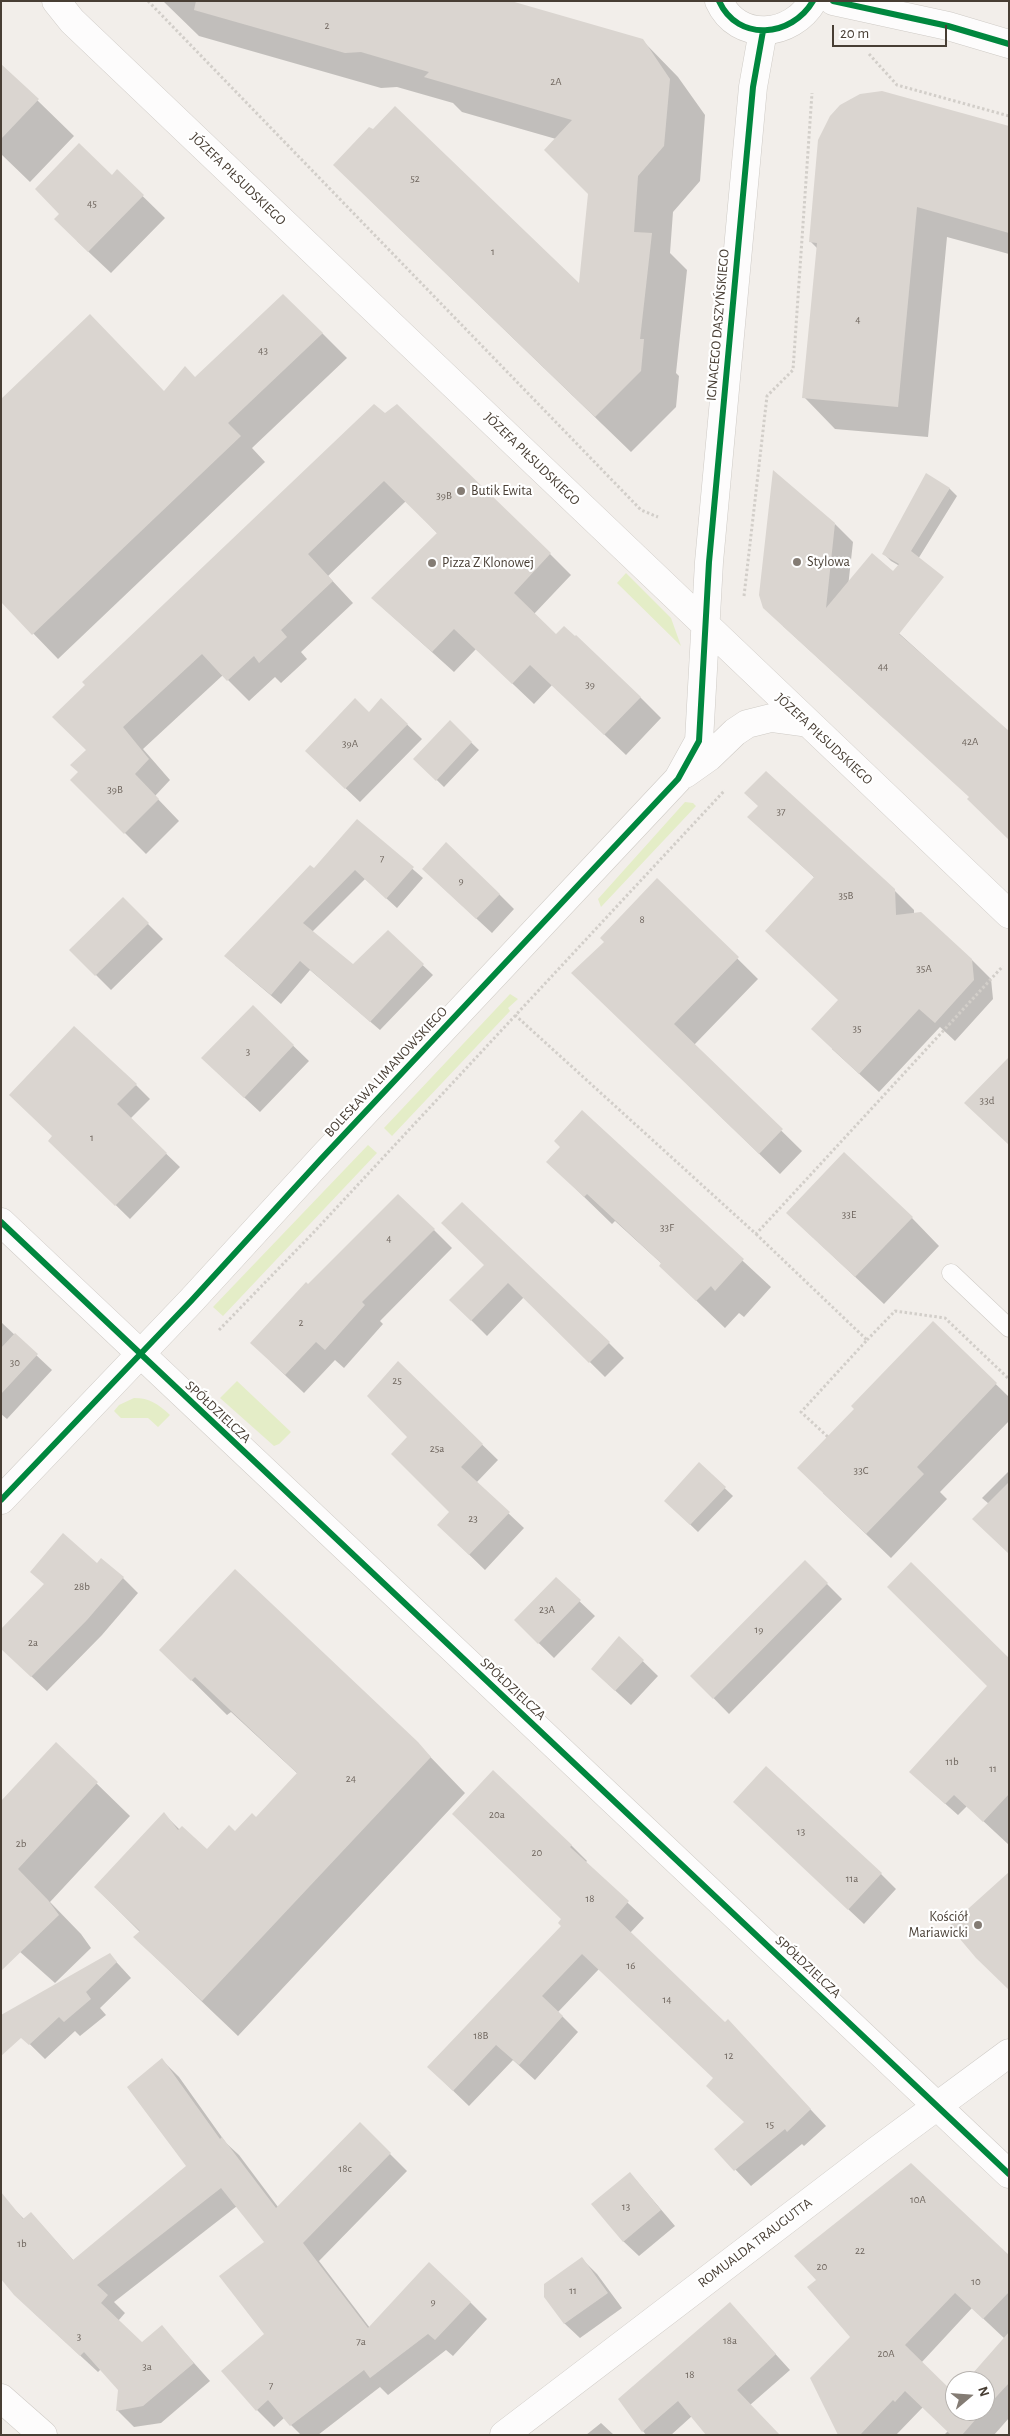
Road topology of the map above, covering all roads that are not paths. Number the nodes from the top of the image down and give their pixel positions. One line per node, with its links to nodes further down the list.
1 (56, 1): 7 (street, JÓZEFA PIŁSUDSKIEGO)
2 (719, 1): 5 (street)
3 (813, 1): 5 (street)
4 (833, 1): 6 (street)
5 (763, 31): 7 (street, IGNACEGO DASZYŃSKIEGO)
6 (1009, 44)
7 (705, 623): 8 (street, JÓZEFA PIŁSUDSKIEGO); 9 (street, BOLESŁAWA LIMANOWSKIEGO)
8 (808, 723): 9 (street, BOLESŁAWA LIMANOWSKIEGO); 10 (street, JÓZEFA PIŁSUDSKIEGO)
9 (678, 779): 14 (street, BOLESŁAWA LIMANOWSKIEGO)
10 (1009, 914)
11 (1, 1222): 14 (street, SPÓŁDZIELCZA)
12 (951, 1273): 13 (lane)
13 (1009, 1328)
14 (139, 1354): 15 (street, BOLESŁAWA LIMANOWSKIEGO); 17 (street, SPÓŁDZIELCZA)
15 (1, 1500)
16 (1009, 2053): 17 (street, ROMUALDA TRAUGUTTA)
17 (938, 2105): 18 (street, SPÓŁDZIELCZA); 21 (street, ROMUALDA TRAUGUTTA)
18 (1009, 2174)
19 (1, 2398): 20 (street)
20 (43, 2435)
21 (504, 2435)

